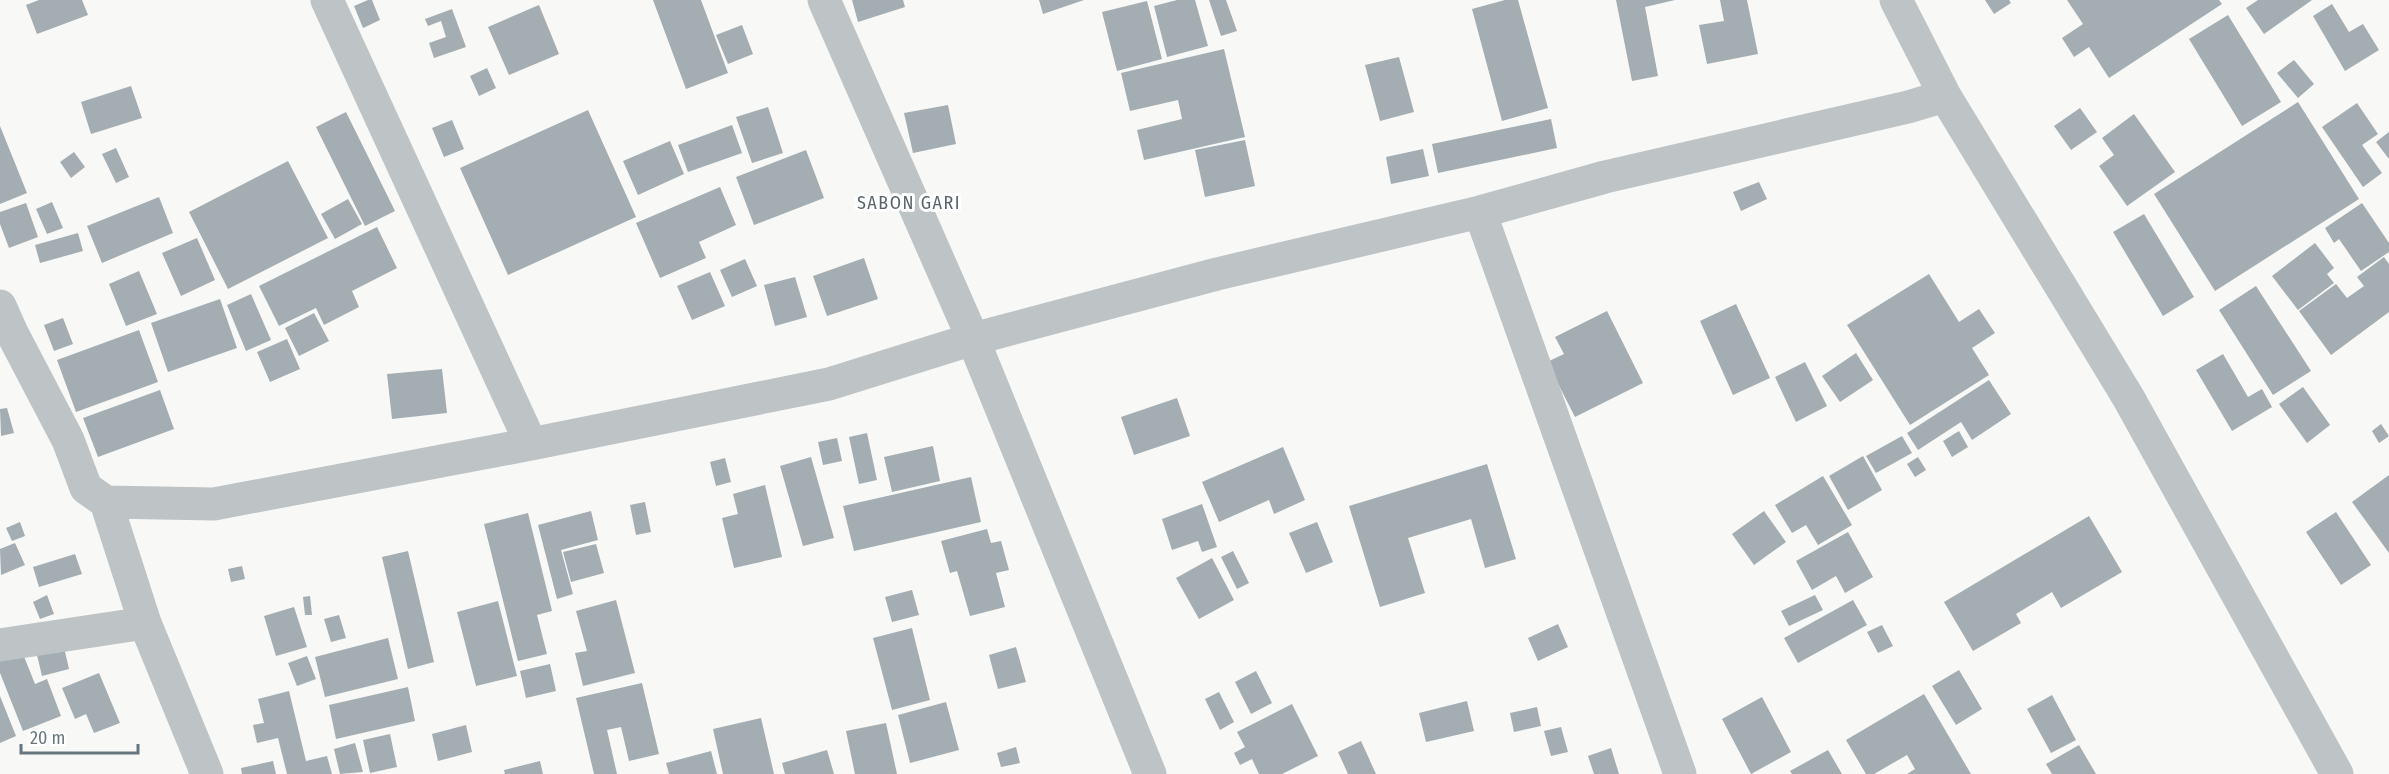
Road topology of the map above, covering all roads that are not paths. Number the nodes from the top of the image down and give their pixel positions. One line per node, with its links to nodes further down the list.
1 (327, 0): 8 (street)
2 (824, 0): 7 (street)
3 (1896, 0): 4 (street)
4 (1945, 96): 5 (street); 15 (street)
5 (1480, 212): 7 (street); 14 (street)
6 (0, 306): 9 (street)
7 (973, 339): 8 (street); 13 (street)
8 (531, 444): 9 (street)
9 (106, 501): 10 (street)
10 (145, 623): 11 (street); 12 (street)
11 (0, 645)
12 (207, 774)
13 (1150, 774)
14 (1680, 774)
15 (2337, 774)

